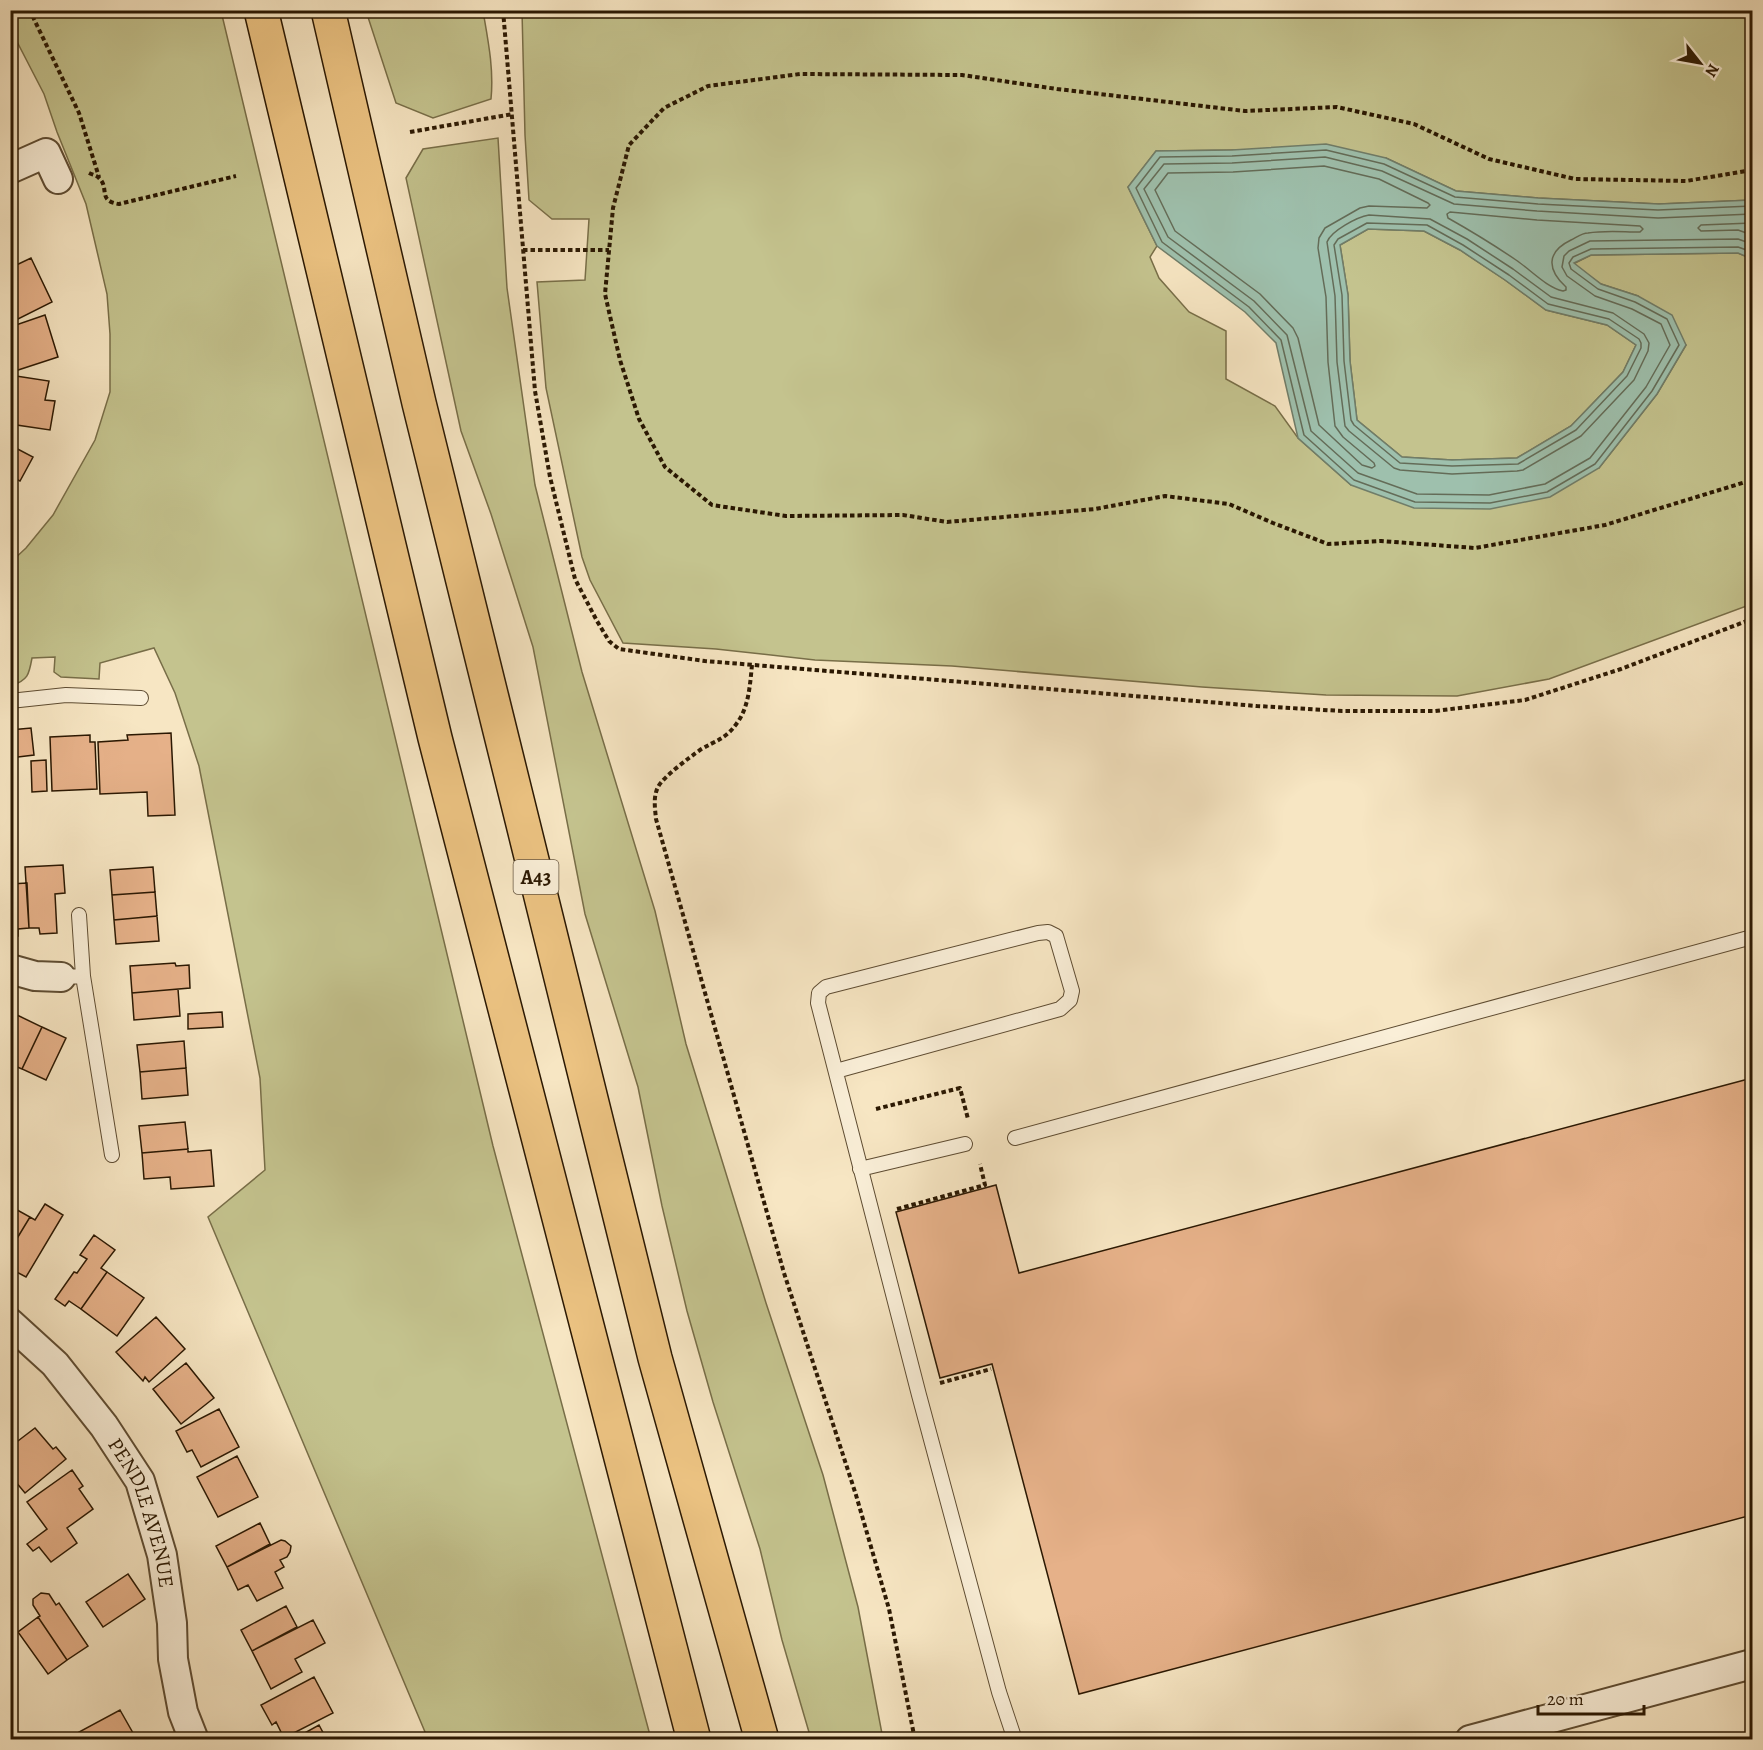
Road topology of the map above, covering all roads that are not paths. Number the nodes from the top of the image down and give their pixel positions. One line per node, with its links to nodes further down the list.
1 (261, 10): 19 (highway)
2 (328, 10): 20 (highway, A43)
3 (10, 169): 4 (street)
4 (58, 179)
5 (141, 698): 6 (lane)
6 (10, 701)
7 (79, 915): 10 (lane)
8 (1752, 937): 12 (lane)
9 (10, 969): 10 (street)
10 (72, 977): 14 (lane)
11 (836, 1071): 11 (lane); 15 (lane)
12 (1015, 1138)
13 (965, 1144): 15 (lane)
14 (112, 1155)
15 (860, 1169): 21 (lane)
16 (10, 1323): 18 (street, PENDLE AVENUE)
17 (1752, 1665): 22 (street)
18 (194, 1740)
19 (694, 1740)
20 (762, 1740)
21 (1015, 1740)
22 (1470, 1740)

